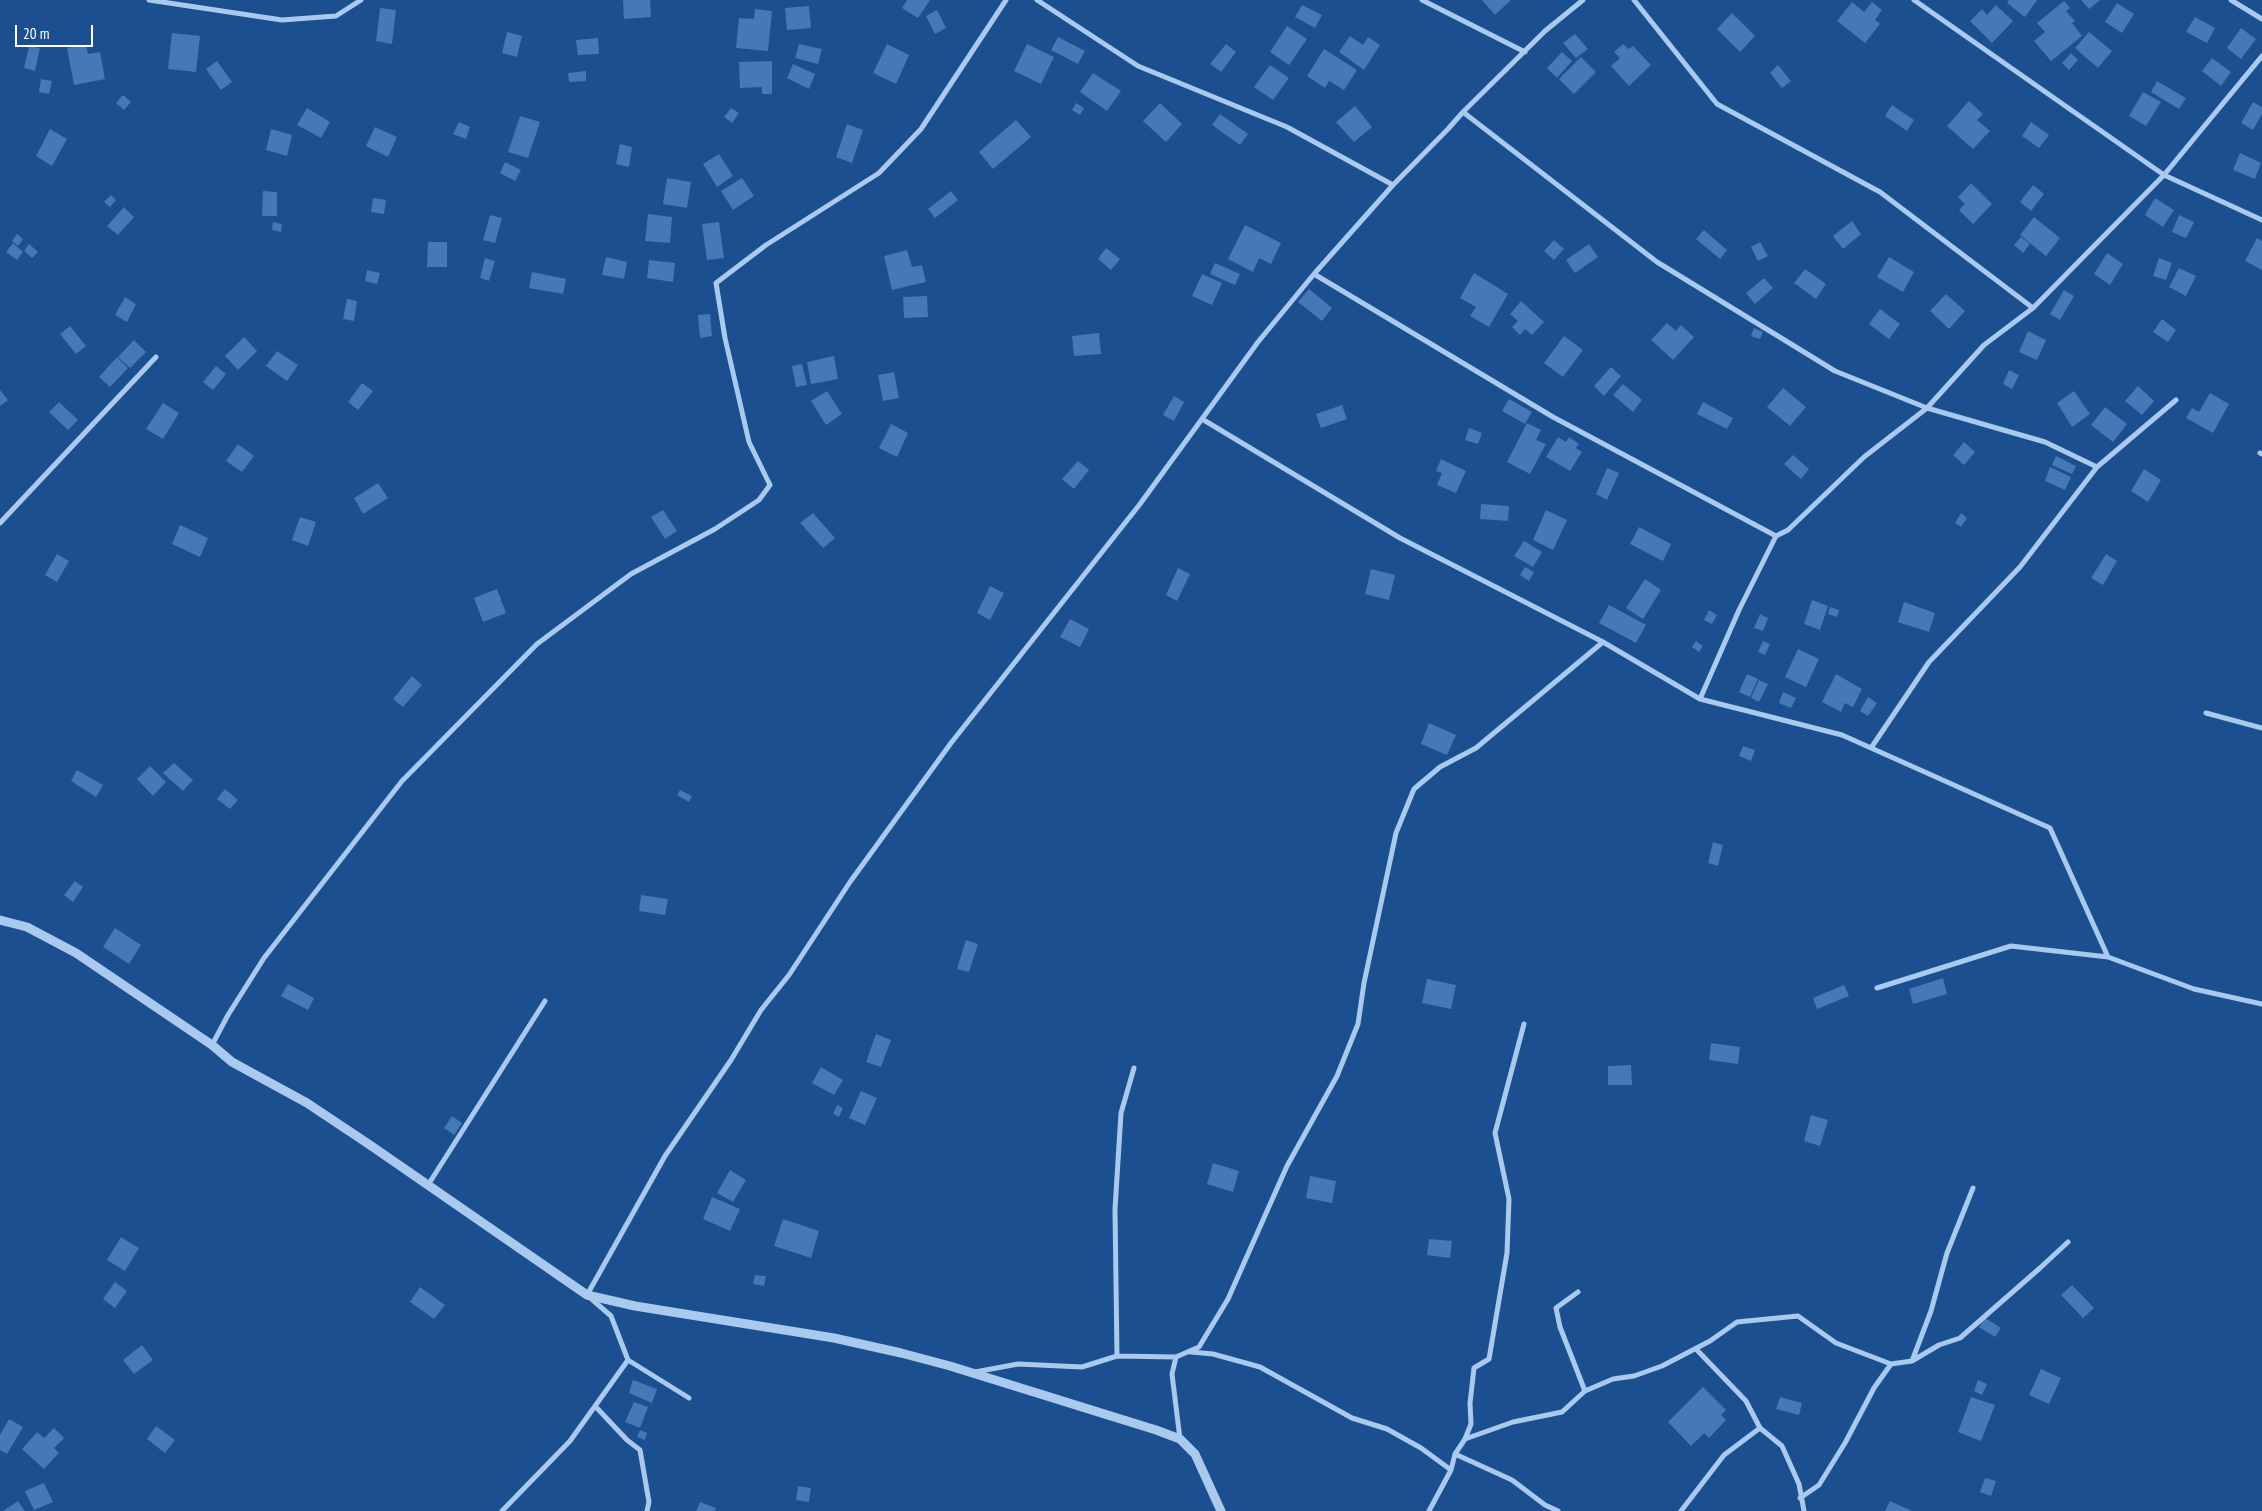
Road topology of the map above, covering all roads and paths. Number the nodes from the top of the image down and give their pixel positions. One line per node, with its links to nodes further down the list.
1 (149, 0): 10 (street)
2 (361, 0): 10 (street)
3 (1006, 0): 38 (street)
4 (1037, 0): 16 (street)
5 (1422, 0): 12 (street)
6 (1583, 0): 12 (street)
7 (1634, 0): 19 (street)
8 (1914, 0): 15 (street)
9 (2231, 0): 11 (street)
10 (169, 1)
11 (2262, 19)
12 (1525, 52): 14 (street)
13 (2262, 56): 15 (street)
14 (1463, 112): 16 (street); 22 (street)
15 (2164, 175): 17 (street); 19 (street)
16 (1393, 185): 18 (street)
17 (2262, 220)
18 (1314, 274): 23 (street); 26 (street)
19 (2033, 308): 22 (street)
20 (156, 357): 25 (street)
21 (2176, 400): 24 (street)
22 (1927, 408): 24 (street); 26 (street)
23 (1202, 419): 27 (street); 44 (street)
24 (2097, 467): 31 (street)
25 (0, 523)
26 (1776, 536): 28 (street)
27 (1603, 642): 28 (street); 46 (street)
28 (1700, 699): 31 (street)
29 (2206, 713): 30 (street)
30 (2262, 728)
31 (1871, 748): 33 (street)
32 (0, 920): 38 (street)
33 (2108, 957): 34 (street); 36 (street)
34 (1877, 988)
35 (545, 1001): 40 (street)
36 (2262, 1004)
37 (1524, 1024): 58 (street)
38 (212, 1045): 40 (street)
39 (1134, 1068): 47 (street)
40 (428, 1185): 44 (street)
41 (1973, 1188): 50 (street)
42 (2068, 1242): 50 (street)
43 (1578, 1292): 53 (street)
44 (587, 1295): 49 (street); 52 (street)
45 (1696, 1349): 51 (street); 53 (street); 56 (street)
46 (1190, 1352): 48 (street); 60 (street)
47 (1117, 1356): 48 (street); 52 (street)
48 (1176, 1357): 57 (street)
49 (628, 1360): 54 (street); 55 (street)
50 (1912, 1361): 51 (street)
51 (1891, 1364): 61 (street)
52 (969, 1373): 57 (street)
53 (1585, 1391): 58 (street)
54 (689, 1398)
55 (595, 1406): 62 (street); 63 (street)
56 (1760, 1428): 61 (street); 67 (street)
57 (1180, 1439): 64 (street)
58 (1465, 1440): 59 (street)
59 (1455, 1454): 60 (street); 66 (street)
60 (1451, 1470): 65 (street)
61 (1800, 1498): 68 (street)
62 (502, 1511)
63 (647, 1511)
64 (1221, 1511)
65 (1429, 1511)
66 (1558, 1511)
67 (1681, 1511)
68 (1804, 1511)

